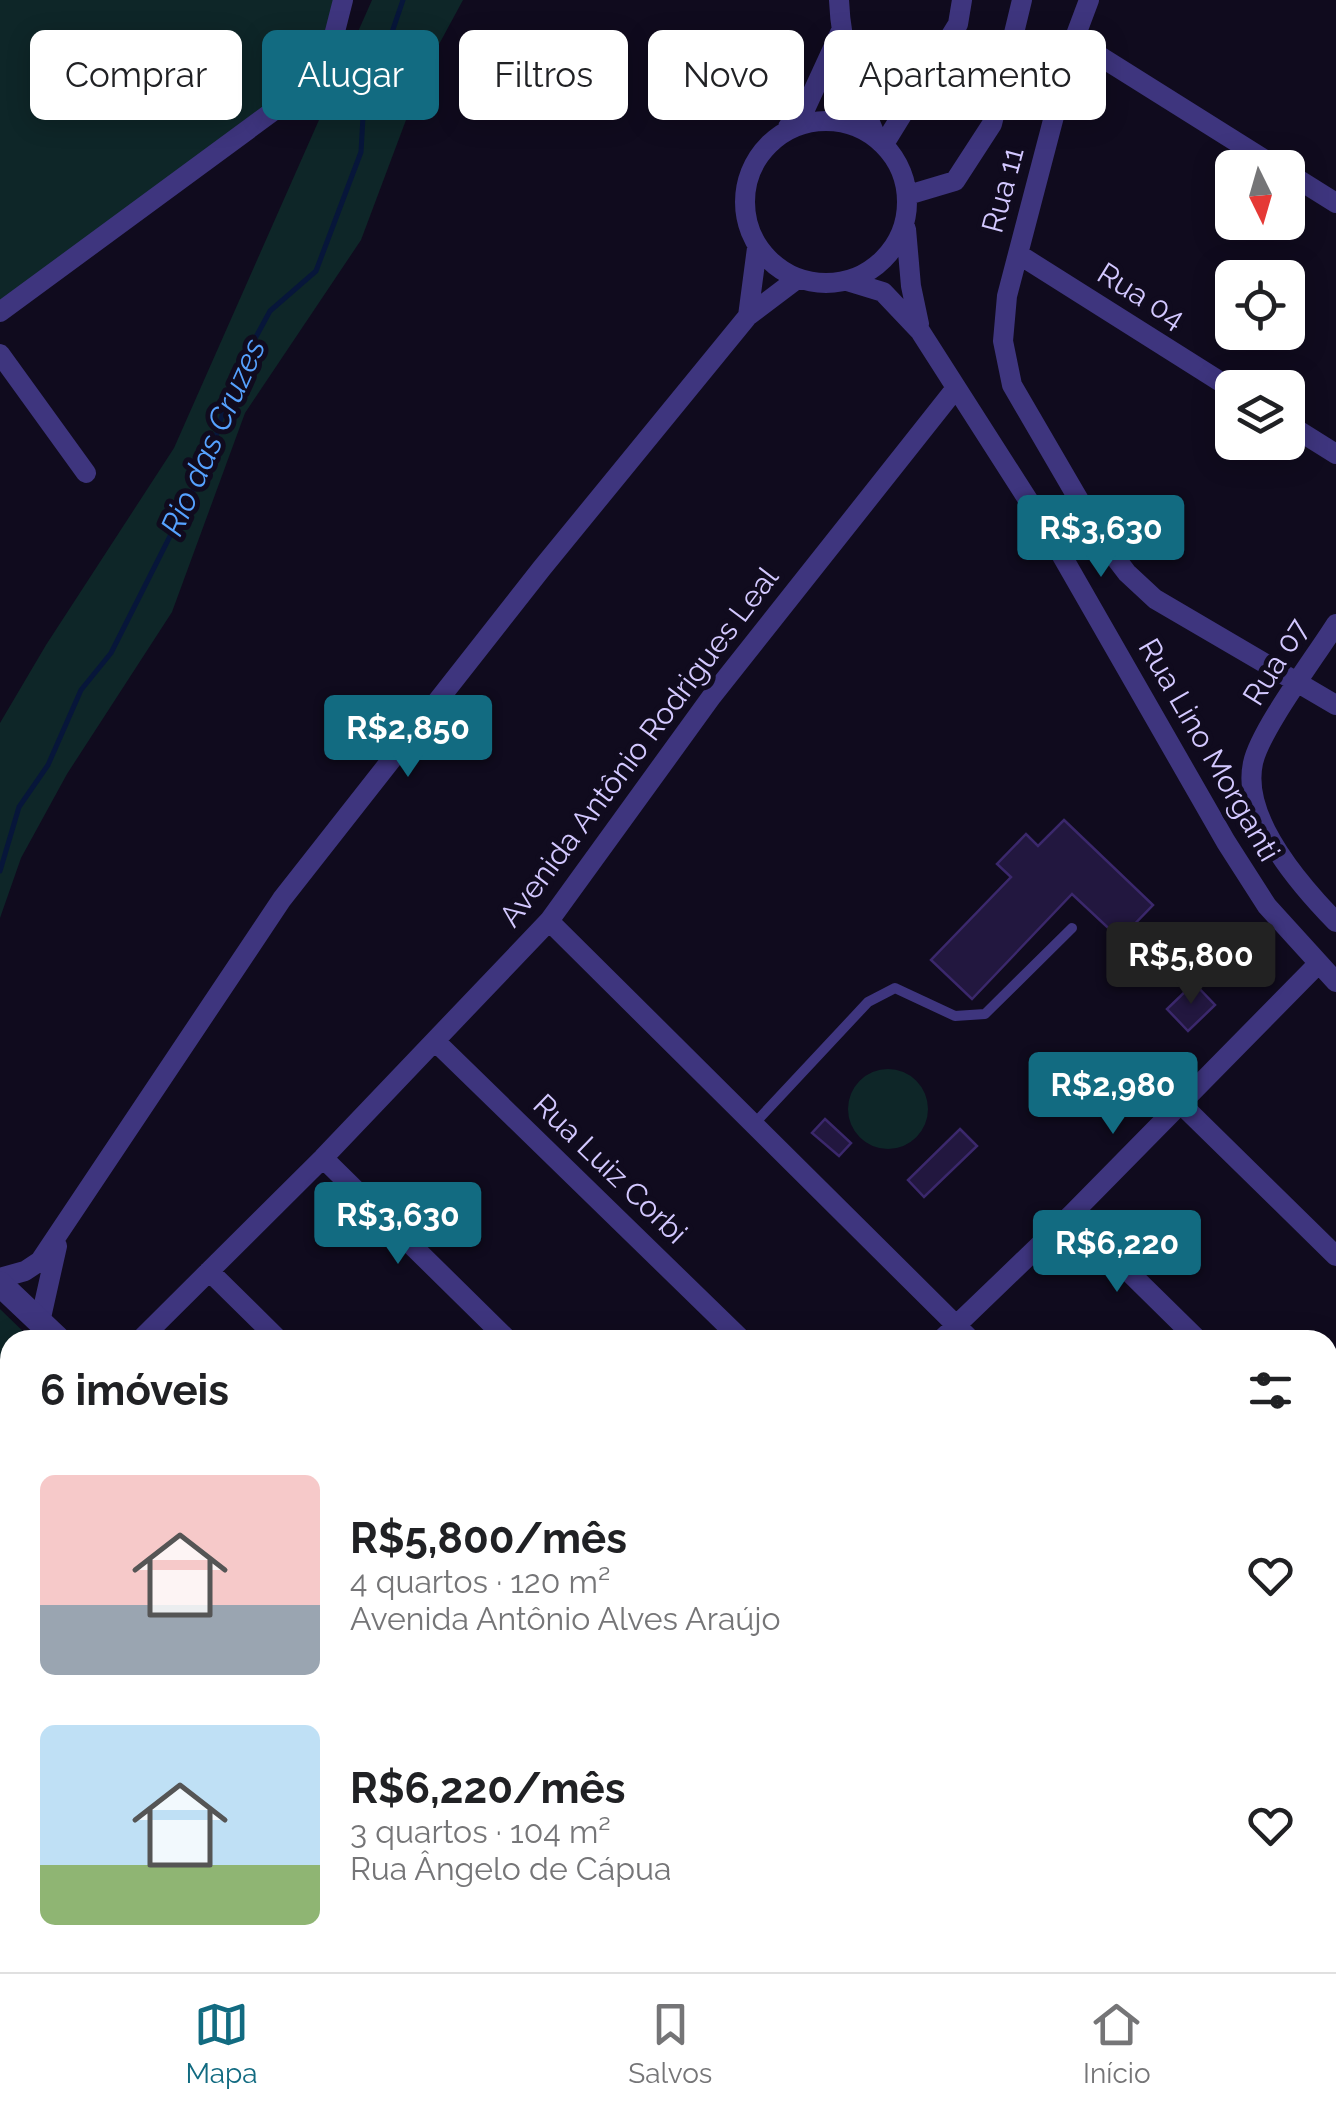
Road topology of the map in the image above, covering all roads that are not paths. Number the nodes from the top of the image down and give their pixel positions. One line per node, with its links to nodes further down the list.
1 (344, 0): 23 (street)
2 (839, 0): 6 (street)
3 (962, 0): 13 (street)
4 (1022, 0): 16 (street)
5 (1089, 0): 7 (street, Rua 11)
6 (840, 30)
7 (1078, 30)
8 (1106, 60): 14 (street)
9 (824, 68): 12 (street)
10 (870, 120): 13 (street)
11 (1053, 120): 20 (street, Rua 11)
12 (784, 132): 13 (street); 19 (street)
13 (880, 142): 16 (street)
14 (1249, 150)
15 (1305, 184): 17 (street)
16 (908, 196): 18 (street)
17 (1336, 204)
18 (906, 224): 22 (street); 25 (street)
19 (758, 248): 21 (street); 24 (street)
20 (1018, 254): 27 (street, Rua 04); 33 (street, Rua 11)
21 (797, 279): 22 (street); 24 (street)
22 (847, 282): 25 (street)
23 (0, 312)
24 (748, 316): 45 (street)
25 (920, 331): 28 (street, Rua Lino Morganti)
26 (0, 354): 31 (street)
27 (1215, 378)
28 (956, 388): 35 (street, Avenida Antônio Rodrigues Leal); 38 (street, Rua Lino Morganti)
29 (1305, 435): 30 (street)
30 (1336, 454)
31 (86, 473)
32 (1336, 624): 33 (street, Rua 07)
33 (1298, 683): 34 (street, Rua 11); 36 (street, Rua 07)
34 (1336, 705)
35 (549, 921): 40 (street, Avenida Antônio Rodrigues Leal); 42 (street)
36 (1336, 922)
37 (1072, 928): 42 (lane)
38 (1318, 964): 39 (street, Rua Lino Morganti); 41 (street)
39 (1336, 982)
40 (436, 1042): 43 (street, Avenida Antônio Rodrigues Leal); 54 (street, Rua Luiz Corbi)
41 (1181, 1104): 44 (street); 46 (street)
42 (754, 1125): 55 (street)
43 (324, 1158): 47 (street, Avenida Antônio Rodrigues Leal); 53 (street)
44 (1071, 1215): 56 (street); 57 (street)
45 (59, 1237): 48 (street); 50 (street)
46 (1336, 1256)
47 (209, 1271): 51 (street, Avenida Antônio Rodrigues Leal); 52 (street)
48 (0, 1281): 49 (street)
49 (49, 1330)
50 (50, 1330)
51 (150, 1330)
52 (269, 1330)
53 (498, 1330)
54 (732, 1330)
55 (951, 1330)
56 (961, 1330)
57 (1188, 1330)

